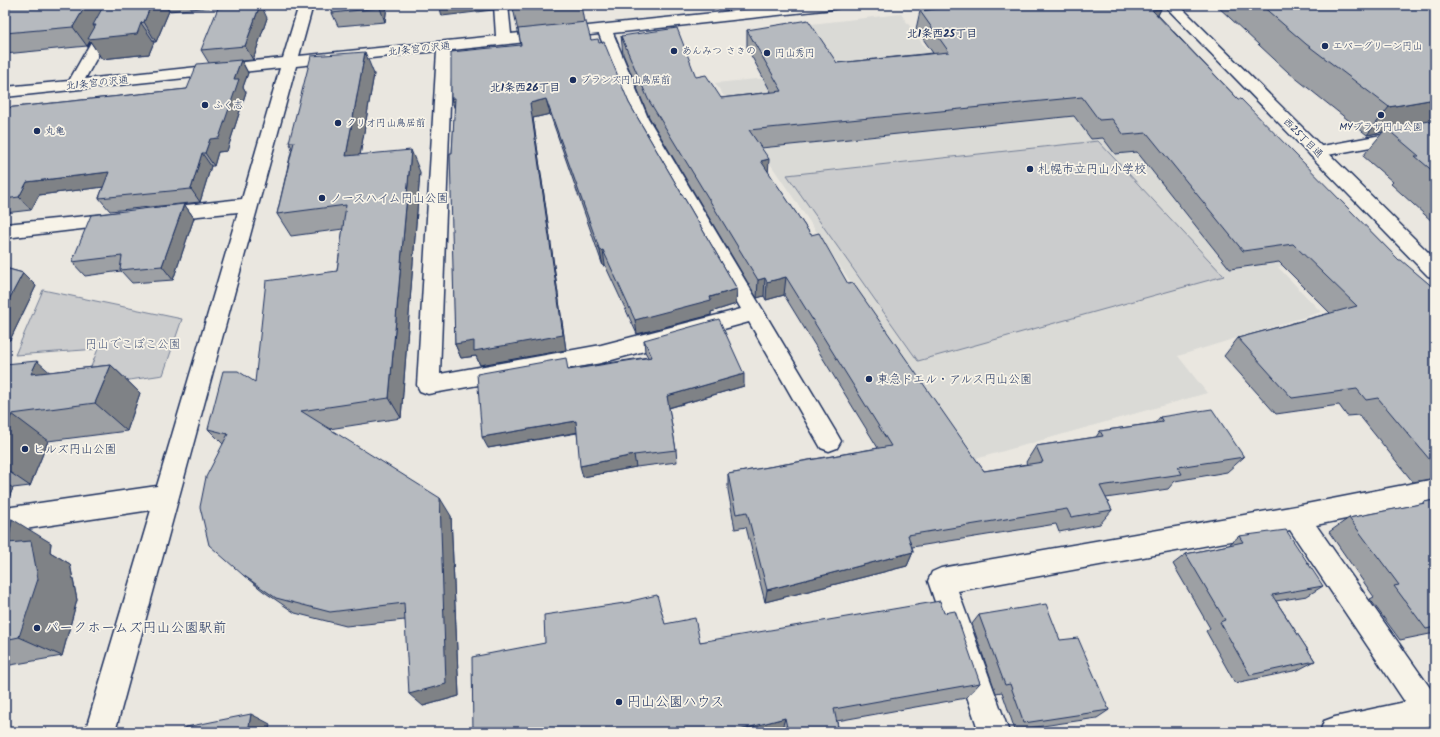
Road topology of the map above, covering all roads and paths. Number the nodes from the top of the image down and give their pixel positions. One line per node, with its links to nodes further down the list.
1 (119, 5): 10 (street)
2 (306, 5): 9 (street)
3 (501, 5): 7 (street)
4 (833, 5): 6 (street, 北1条宮の沢通)
5 (1171, 5): 13 (street, 西25丁目通)
6 (604, 29): 7 (street, 北1条宮の沢通); 17 (street)
7 (504, 40): 8 (street, 北1条宮の沢通)
8 (445, 46): 9 (street, 北1条宮の沢通); 17 (street)
9 (290, 63): 10 (street, 北1条宮の沢通); 14 (street)
10 (74, 85): 11 (street, 北1条宮の沢通)
11 (5, 92)
12 (1435, 130): 13 (street)
13 (1317, 152): 16 (street, 西25丁目通)
14 (250, 204): 15 (street); 20 (street)
15 (5, 231)
16 (1435, 270)
17 (754, 313): 18 (street)
18 (829, 441)
19 (1435, 490): 21 (street)
20 (167, 496): 22 (street); 24 (street)
21 (1296, 517): 23 (street); 25 (street)
22 (5, 520)
23 (1432, 711): 26 (street)
24 (100, 732)
25 (994, 732)
26 (1335, 732)

